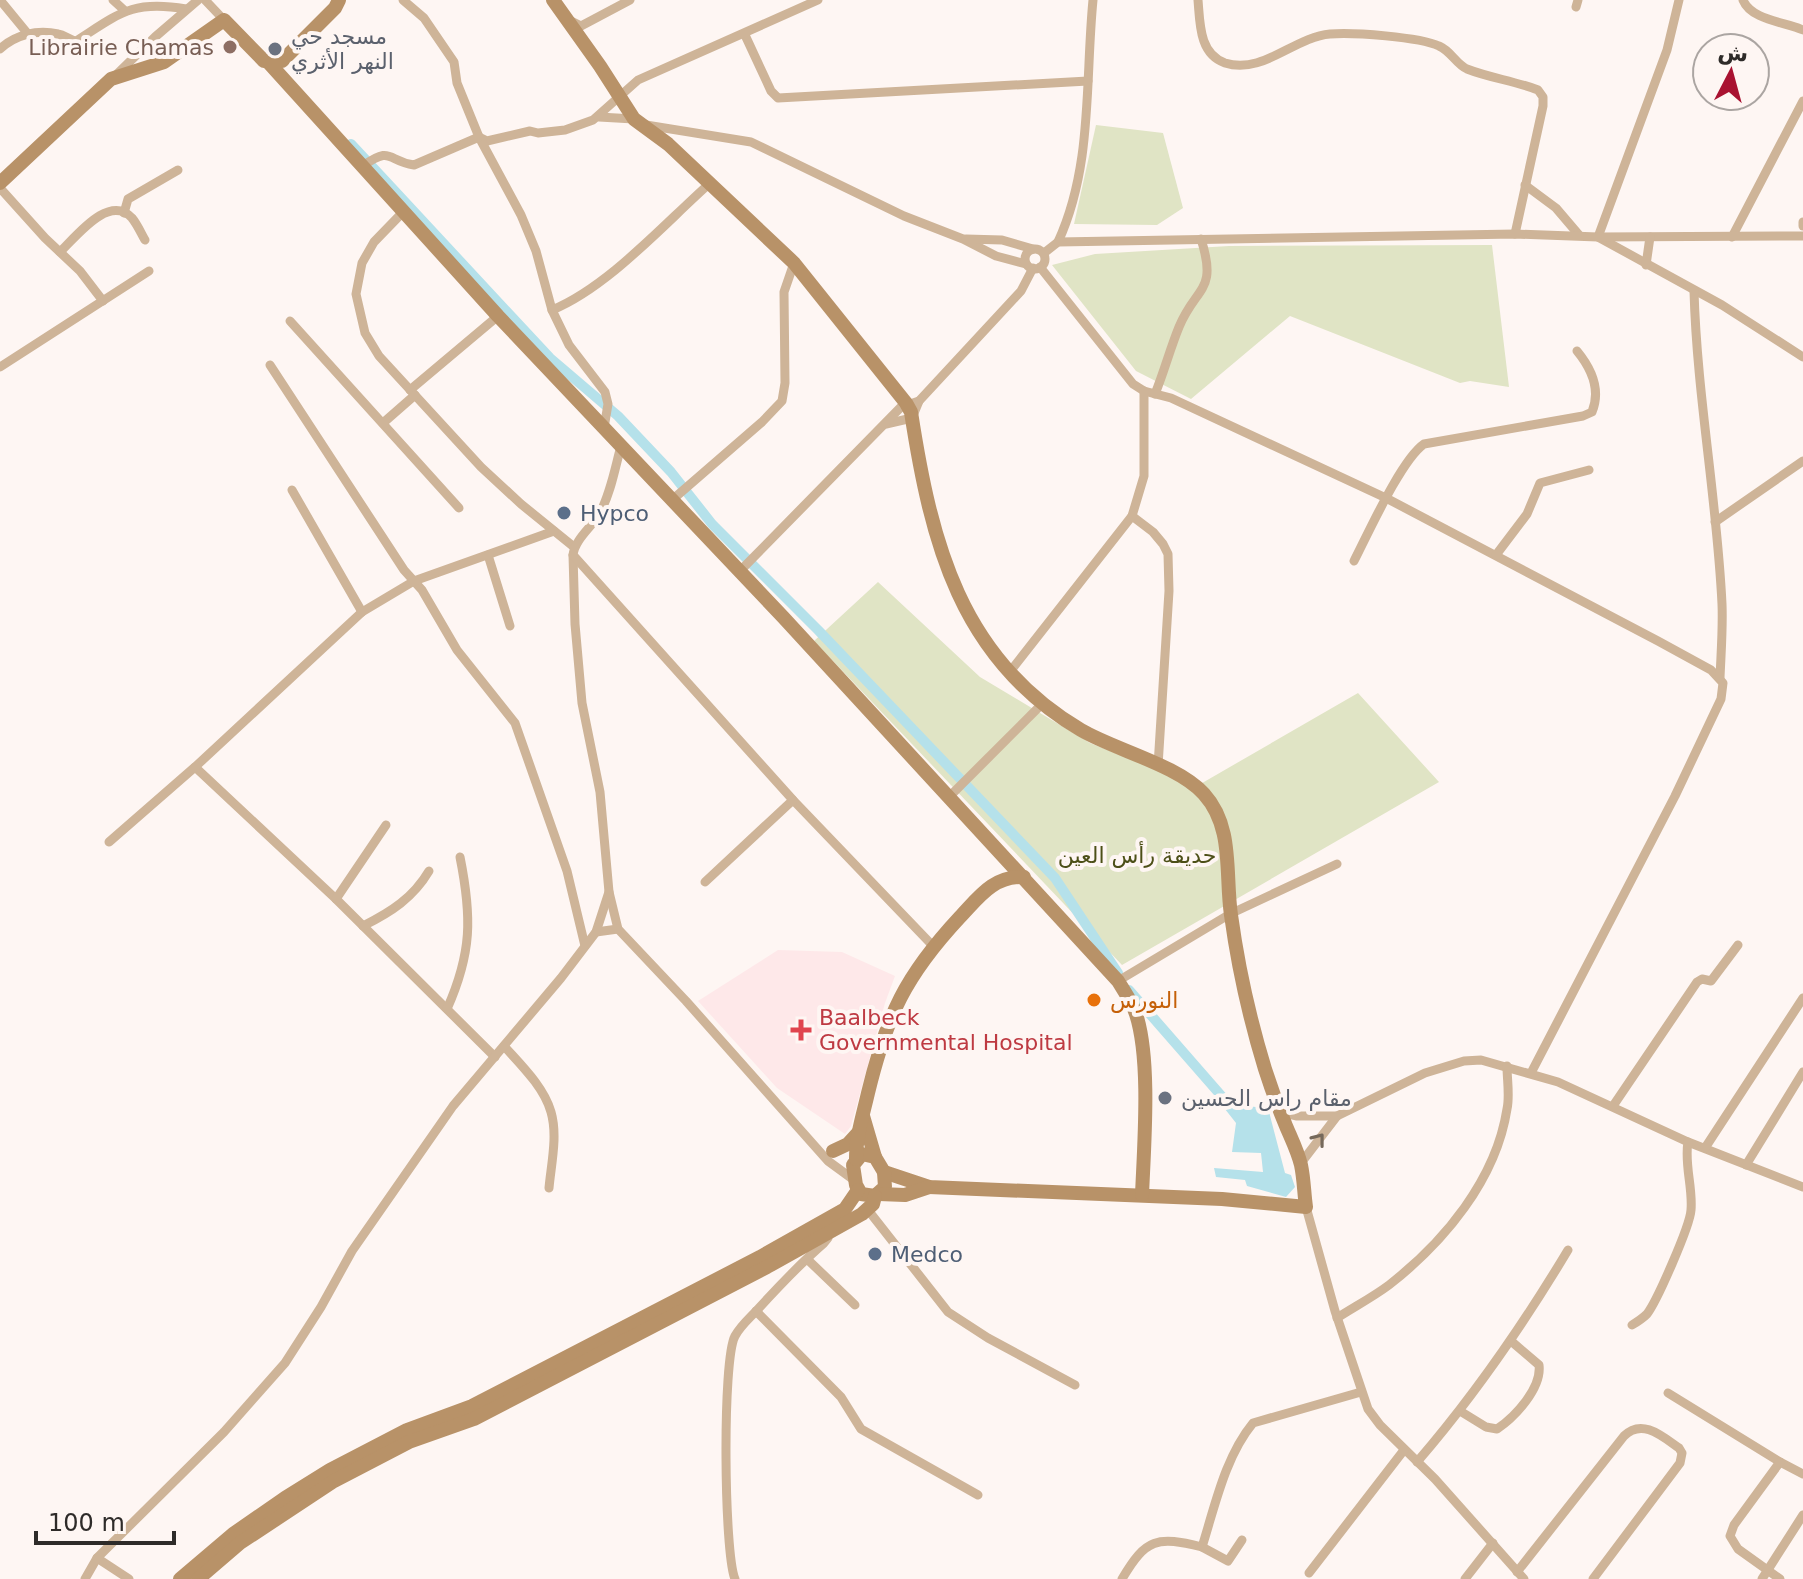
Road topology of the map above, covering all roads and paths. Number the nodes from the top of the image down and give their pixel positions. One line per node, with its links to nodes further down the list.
1 (0, 0): 19 (street)
2 (113, 0): 15 (street)
3 (198, 0): 14 (street)
4 (205, 0): 17 (street)
5 (339, 0): 22 (street)
6 (403, 0): 29 (street)
7 (553, 0): 16 (street)
8 (630, 0): 16 (street)
9 (818, 0): 20 (street)
10 (1093, 0): 24 (street)
11 (1198, 0): 33 (street)
12 (1679, 0): 40 (street)
13 (1743, 0): 18 (street)
14 (186, 9): 15 (street); 23 (street)
15 (124, 10): 19 (street)
16 (566, 19): 25 (street)
17 (224, 20): 22 (street); 23 (street)
18 (1803, 30)
19 (28, 34): 21 (street)
20 (745, 35): 24 (street); 25 (street)
21 (0, 49)
22 (269, 63): 30 (street)
23 (111, 79): 34 (street)
24 (1088, 81): 46 (street)
25 (619, 96): 27 (street); 28 (street)
26 (1803, 101): 42 (street)
27 (599, 117): 28 (street); 29 (street)
28 (636, 121): 32 (street); 43 (street)
29 (479, 137): 30 (street); 58 (street)
30 (365, 164): 35 (street)
31 (178, 170): 36 (street)
32 (709, 184): 50 (street); 58 (street)
33 (1525, 185): 37 (street); 38 (street)
34 (0, 186): 48 (street)
35 (404, 211): 59 (street); 66 (street)
36 (124, 213): 45 (street); 48 (street)
37 (1515, 234): 38 (street); 44 (street)
38 (1579, 235): 40 (street)
39 (1803, 236): 42 (street)
40 (1598, 237): 41 (street); 51 (street)
41 (1650, 237): 42 (street); 51 (street)
42 (1732, 237)
43 (963, 239): 47 (street); 52 (street)
44 (1201, 239): 46 (street); 67 (street)
45 (145, 240)
46 (1058, 242): 49 (street)
47 (1033, 249): 49 (street); 52 (street)
48 (60, 252): 57 (street)
49 (1044, 253): 52 (street)
50 (794, 263): 54 (street); 56 (street)
51 (1646, 265): 55 (street)
52 (1033, 266): 65 (street); 68 (street)
53 (149, 271): 57 (street)
54 (808, 278): 56 (street); 68 (street)
55 (1694, 291): 62 (street); 80 (street)
56 (784, 292): 76 (street)
57 (103, 301): 64 (street)
58 (552, 310): 71 (street)
59 (498, 316): 66 (street); 71 (street)
60 (290, 321): 69 (street)
61 (1577, 351): 77 (street)
62 (1803, 357)
63 (270, 365): 87 (street)
64 (0, 367)
65 (1144, 391): 67 (street); 79 (street)
66 (412, 392): 69 (street); 81 (street)
67 (1155, 394): 77 (street)
68 (908, 411): 70 (street); 70 (street); 90 (street)
69 (383, 423): 78 (street)
70 (886, 424): 86 (street)
71 (604, 428): 72 (street)
72 (621, 446): 76 (street); 82 (street)
73 (1803, 461): 80 (street)
74 (1589, 470): 84 (street)
75 (292, 490): 88 (street)
76 (677, 496): 86 (street)
77 (1386, 498): 84 (street); 85 (street)
78 (459, 508)
79 (1132, 516): 90 (street); 93 (street)
80 (1715, 522): 91 (street)
81 (554, 531): 82 (street); 83 (street)
82 (573, 551): 96 (street); 106 (street)
83 (488, 555): 87 (street); 89 (street)
84 (1496, 555): 91 (street)
85 (1354, 561)
86 (744, 566): 95 (street)
87 (414, 581): 88 (street); 113 (street)
88 (362, 612): 94 (street)
89 (510, 626)
90 (1009, 673): 92 (street)
91 (1720, 678): 122 (street)
92 (1042, 704): 93 (street); 95 (street)
93 (1158, 766): 108 (street)
94 (195, 767): 98 (street); 107 (street)
95 (952, 794): 99 (street)
96 (793, 800): 104 (street); 114 (street)
97 (386, 825): 107 (street)
98 (109, 842)
99 (995, 847): 103 (street); 105 (street)
100 (460, 857): 117 (street)
101 (1337, 864): 108 (street)
102 (429, 871): 109 (street)
103 (1024, 877): 105 (street); 115 (street)
104 (705, 882)
105 (988, 887): 114 (street)
106 (609, 892): 110 (street); 111 (street)
107 (336, 899): 109 (street)
108 (1224, 918): 115 (street); 124 (street)
109 (363, 926): 117 (street)
110 (618, 929): 111 (street); 130 (street)
111 (596, 932): 113 (street)
112 (1738, 945): 123 (street)
113 (585, 946): 118 (street)
114 (933, 946): 125 (street)
115 (1118, 981): 140 (street)
116 (1803, 998): 129 (street)
117 (447, 1009): 119 (street)
118 (504, 1046): 119 (street); 139 (street)
119 (495, 1057): 165 (street)
120 (1507, 1066): 122 (street); 126 (street); 149 (street)
121 (1803, 1072): 134 (street)
122 (1531, 1073): 123 (street)
123 (1613, 1106): 128 (street)
124 (1280, 1112): 126 (street); 133 (street)
125 (863, 1115): 127 (street); 131 (street)
126 (1337, 1116): 133 (street, one-way to 126)
127 (858, 1132): 130 (street); 132 (street)
128 (1688, 1142): 129 (street); 150 (street)
129 (1705, 1148): 134 (street)
130 (827, 1152): 132 (street); 136 (street)
131 (875, 1157): 132 (street); 135 (street)
132 (856, 1159): 136 (street)
133 (1301, 1163): 142 (street)
134 (1746, 1165): 138 (street)
135 (884, 1172): 137 (street); 141 (street)
136 (856, 1185): 141 (street); 143 (street)
137 (929, 1187): 140 (street); 141 (street)
138 (1803, 1187)
139 (549, 1188)
140 (1142, 1195): 142 (street)
141 (874, 1200): 143 (street); 152 (street)
142 (1306, 1207): 149 (street)
143 (824, 1229): 145 (street); 146 (street)
144 (1568, 1250): 151 (street)
145 (807, 1259): 147 (street); 148 (street)
146 (704, 1292): 171 (street); 172 (street)
147 (855, 1305)
148 (756, 1311): 160 (street); 173 (street)
149 (1337, 1318): 153 (street)
150 (1632, 1325)
151 (1511, 1341): 155 (street); 155 (street)
152 (1075, 1385)
153 (1361, 1392): 156 (street); 164 (street)
154 (1668, 1393): 158 (street)
155 (1460, 1411): 157 (street)
156 (1404, 1450): 157 (street); 166 (street)
157 (1417, 1462): 163 (street)
158 (1780, 1462): 159 (street); 168 (street)
159 (1803, 1474)
160 (978, 1495)
161 (1803, 1515): 168 (street)
162 (1242, 1540): 164 (street)
163 (1493, 1543): 167 (street); 175 (street)
164 (1202, 1547): 174 (street)
165 (97, 1558): 169 (street); 170 (street)
166 (1309, 1573)
167 (1520, 1575): 176 (street)
168 (1765, 1575): 177 (street)
169 (85, 1579)
170 (129, 1579)
171 (180, 1579)
172 (198, 1579)
173 (735, 1579)
174 (1122, 1579)
175 (1465, 1579)
176 (1593, 1579)
177 (1780, 1579)

